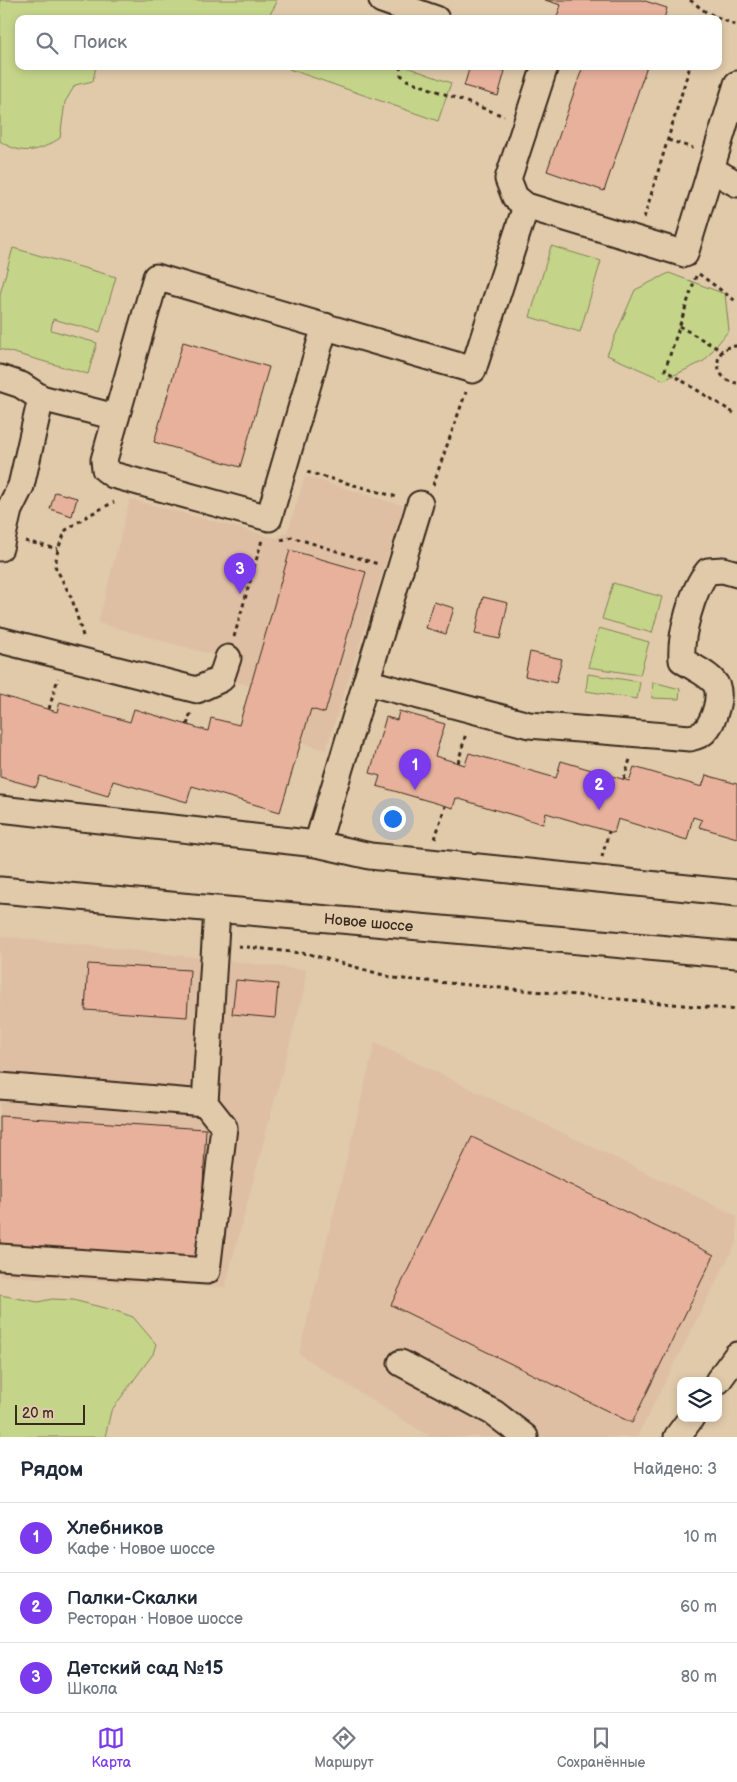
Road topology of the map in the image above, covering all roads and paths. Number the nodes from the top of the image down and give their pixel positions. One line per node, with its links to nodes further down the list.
1 (382, 0): 4 (street)
2 (690, 0): 3 (path)
3 (706, 12): 5 (path); 6 (path)
4 (425, 15)
5 (705, 15)
6 (713, 15)
7 (722, 19): 8 (path)
8 (737, 26)
9 (400, 70): 13 (path)
10 (544, 70): 13 (street)
11 (689, 70): 17 (path)
12 (737, 84): 14 (street)
13 (526, 124): 16 (street)
14 (710, 169): 15 (street); 17 (street)
15 (737, 184)
16 (526, 206): 17 (street); 23 (street)
17 (637, 240)
18 (737, 302): 20 (path)
19 (324, 326): 23 (street); 28 (street); 29 (street)
20 (679, 326): 22 (path); 27 (path)
21 (737, 346): 22 (path)
22 (722, 351): 25 (path)
23 (473, 370): 31 (path)
24 (0, 378): 26 (street)
25 (737, 383)
26 (41, 398): 28 (street); 33 (street)
27 (737, 415)
28 (116, 417): 30 (street)
29 (284, 465): 31 (path); 32 (street)
30 (126, 478): 32 (street); 34 (path)
31 (420, 504): 40 (street)
32 (268, 536): 35 (path); 38 (path)
33 (2, 541): 34 (path)
34 (58, 549): 39 (path)
35 (375, 574)
36 (737, 574): 42 (street)
37 (0, 640): 39 (street)
38 (228, 658): 39 (street)
39 (73, 659): 41 (path)
40 (366, 682): 42 (street); 46 (street)
41 (49, 710)
42 (473, 710): 43 (path)
43 (458, 763)
44 (445, 806): 47 (path)
45 (0, 809): 46 (street)
46 (317, 844): 47 (street)
47 (429, 862): 49 (street)
48 (0, 890): 50 (street, Новое шоссе)
49 (737, 893)
50 (217, 910): 51 (street); 52 (street, Новое шоссе)
51 (215, 944): 53 (path); 55 (street)
52 (737, 955)
53 (737, 1010)
54 (0, 1086): 55 (street)
55 (205, 1103): 56 (street)
56 (0, 1257)
57 (737, 1355): 59 (street)
58 (401, 1363): 61 (street)
59 (721, 1377)
60 (688, 1422): 62 (street)
61 (524, 1437)
62 (677, 1437)

